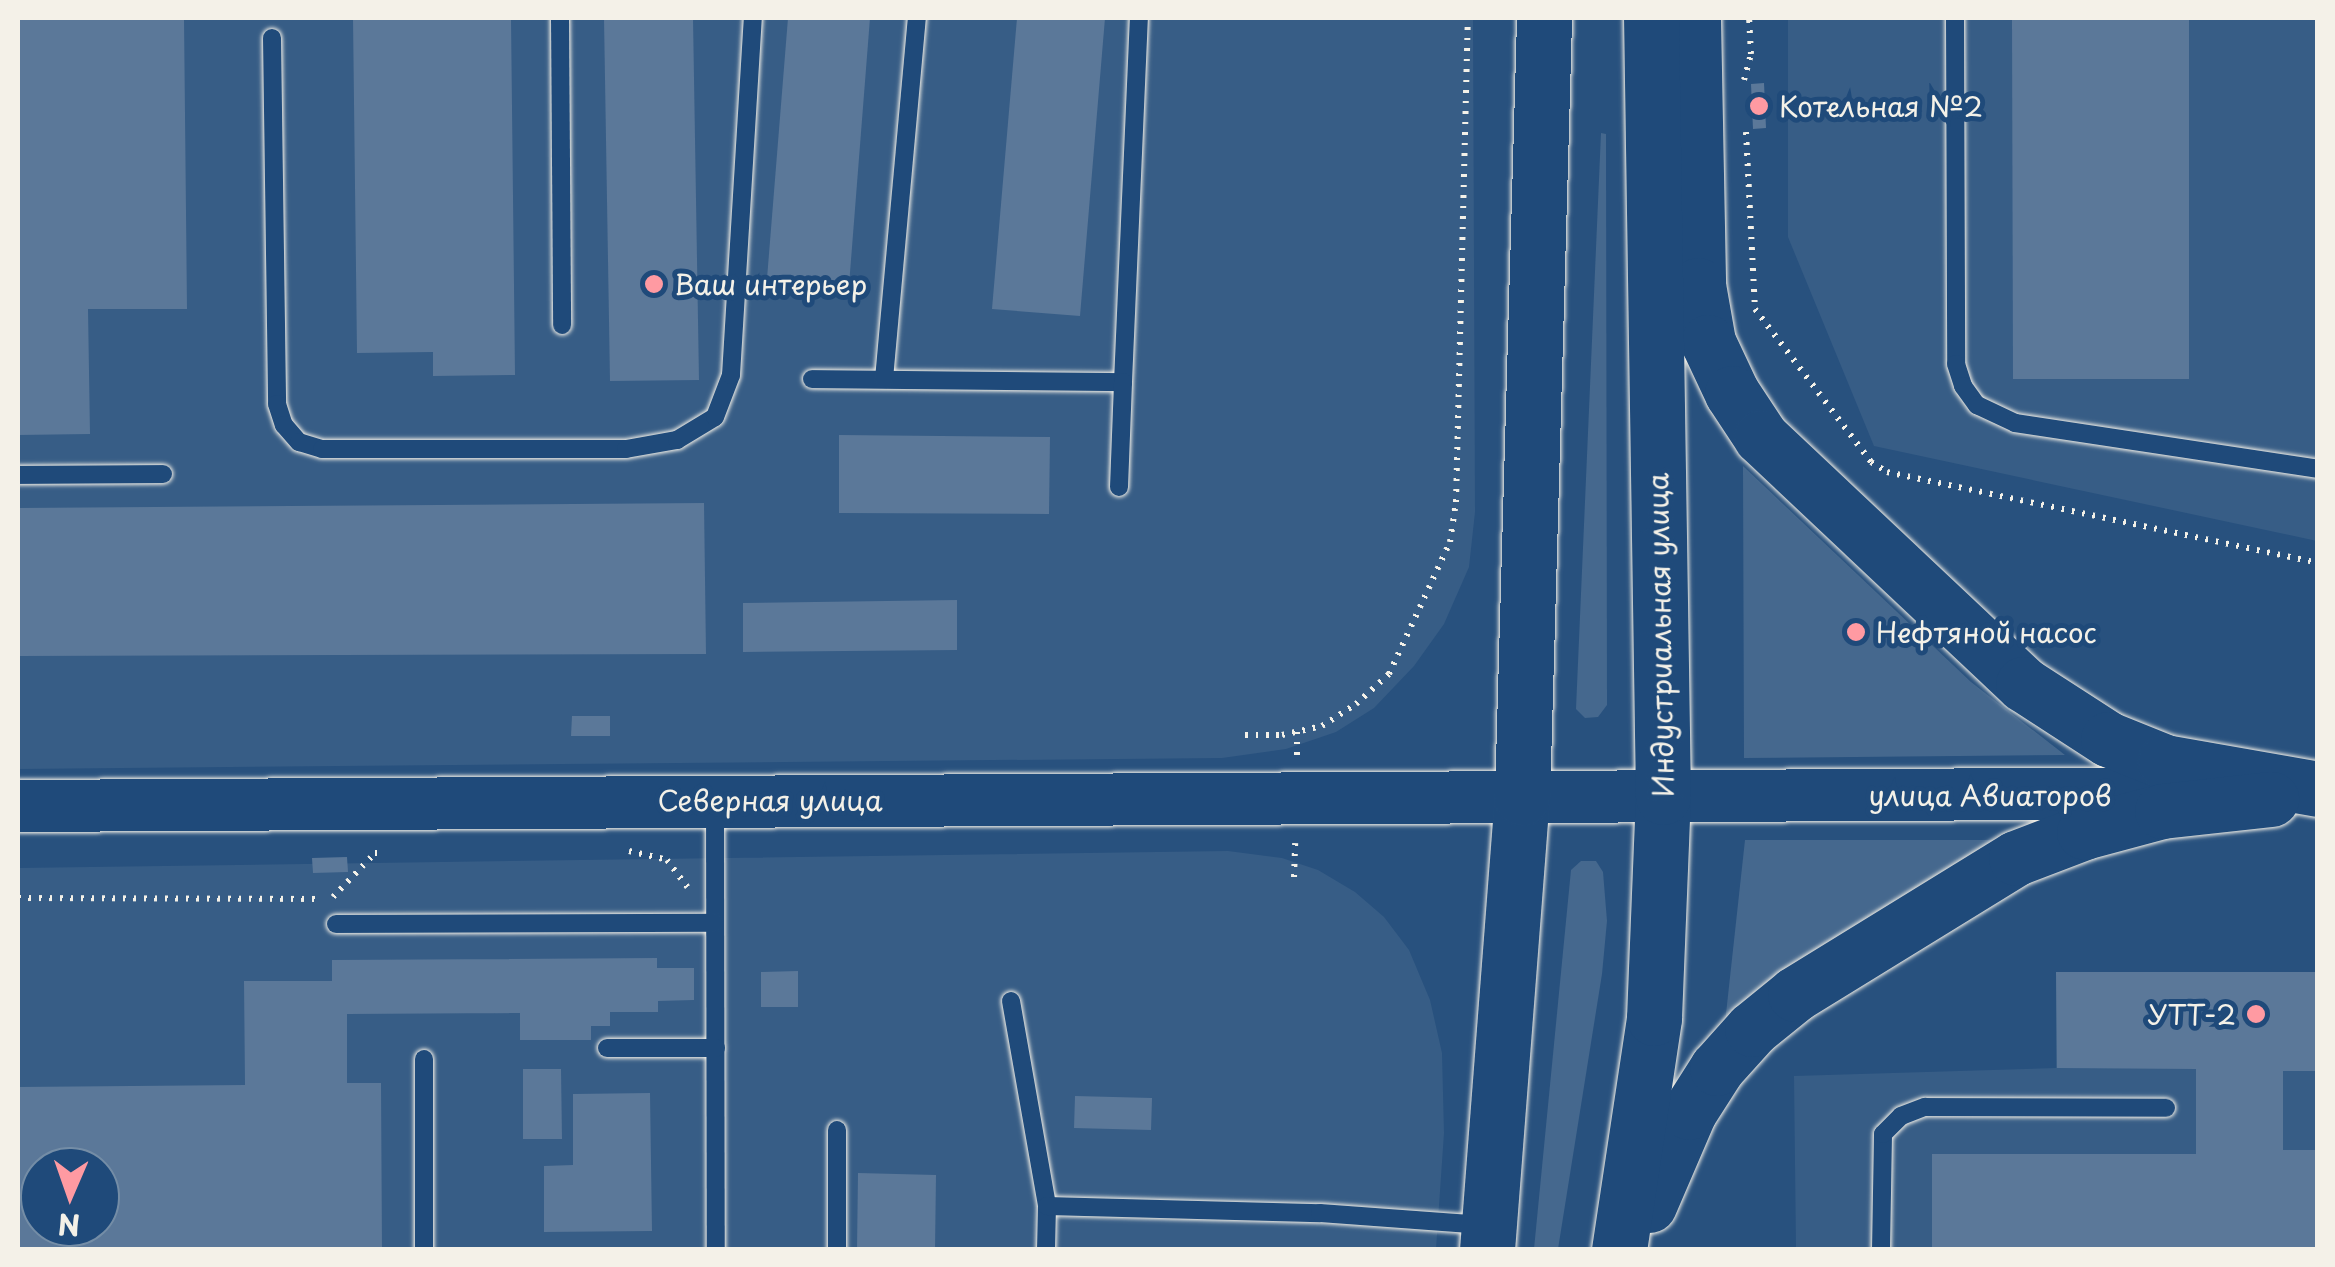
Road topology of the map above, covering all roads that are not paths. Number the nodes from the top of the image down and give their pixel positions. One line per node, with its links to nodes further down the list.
1 (560, 18): 10 (lane)
2 (753, 18): 9 (lane)
3 (917, 18): 12 (lane)
4 (1139, 18): 13 (lane)
5 (1544, 18): 20 (main road)
6 (1651, 18): 19 (main road, Индустриальная улица)
7 (1693, 18): 18 (main road)
8 (1955, 18): 14 (lane)
9 (272, 38)
10 (562, 325)
11 (812, 379): 12 (lane)
12 (884, 379): 13 (lane)
13 (1123, 382): 17 (lane)
14 (2318, 470)
15 (163, 474): 16 (lane)
16 (18, 475)
17 (1118, 487)
18 (2318, 791): 19 (main road, улица Авиаторов); 38 (main road)
19 (1664, 797): 20 (main road, улица Авиаторов); 37 (main road, Индустриальная улица)
20 (1522, 798): 21 (main road, Северная улица); 32 (main road)
21 (715, 800): 22 (main road, Северная улица); 23 (lane)
22 (18, 806)
23 (715, 923): 24 (lane); 27 (lane)
24 (336, 924)
25 (1011, 1001): 31 (lane)
26 (607, 1048): 27 (lane)
27 (716, 1048): 34 (lane)
28 (424, 1059): 33 (lane)
29 (2166, 1108): 39 (lane)
30 (838, 1130): 35 (lane)
31 (1047, 1206): 32 (lane); 36 (lane)
32 (1488, 1237)
33 (424, 1250)
34 (716, 1250)
35 (838, 1250)
36 (1046, 1250)
37 (1619, 1250)
38 (1630, 1250)
39 (1880, 1250)

